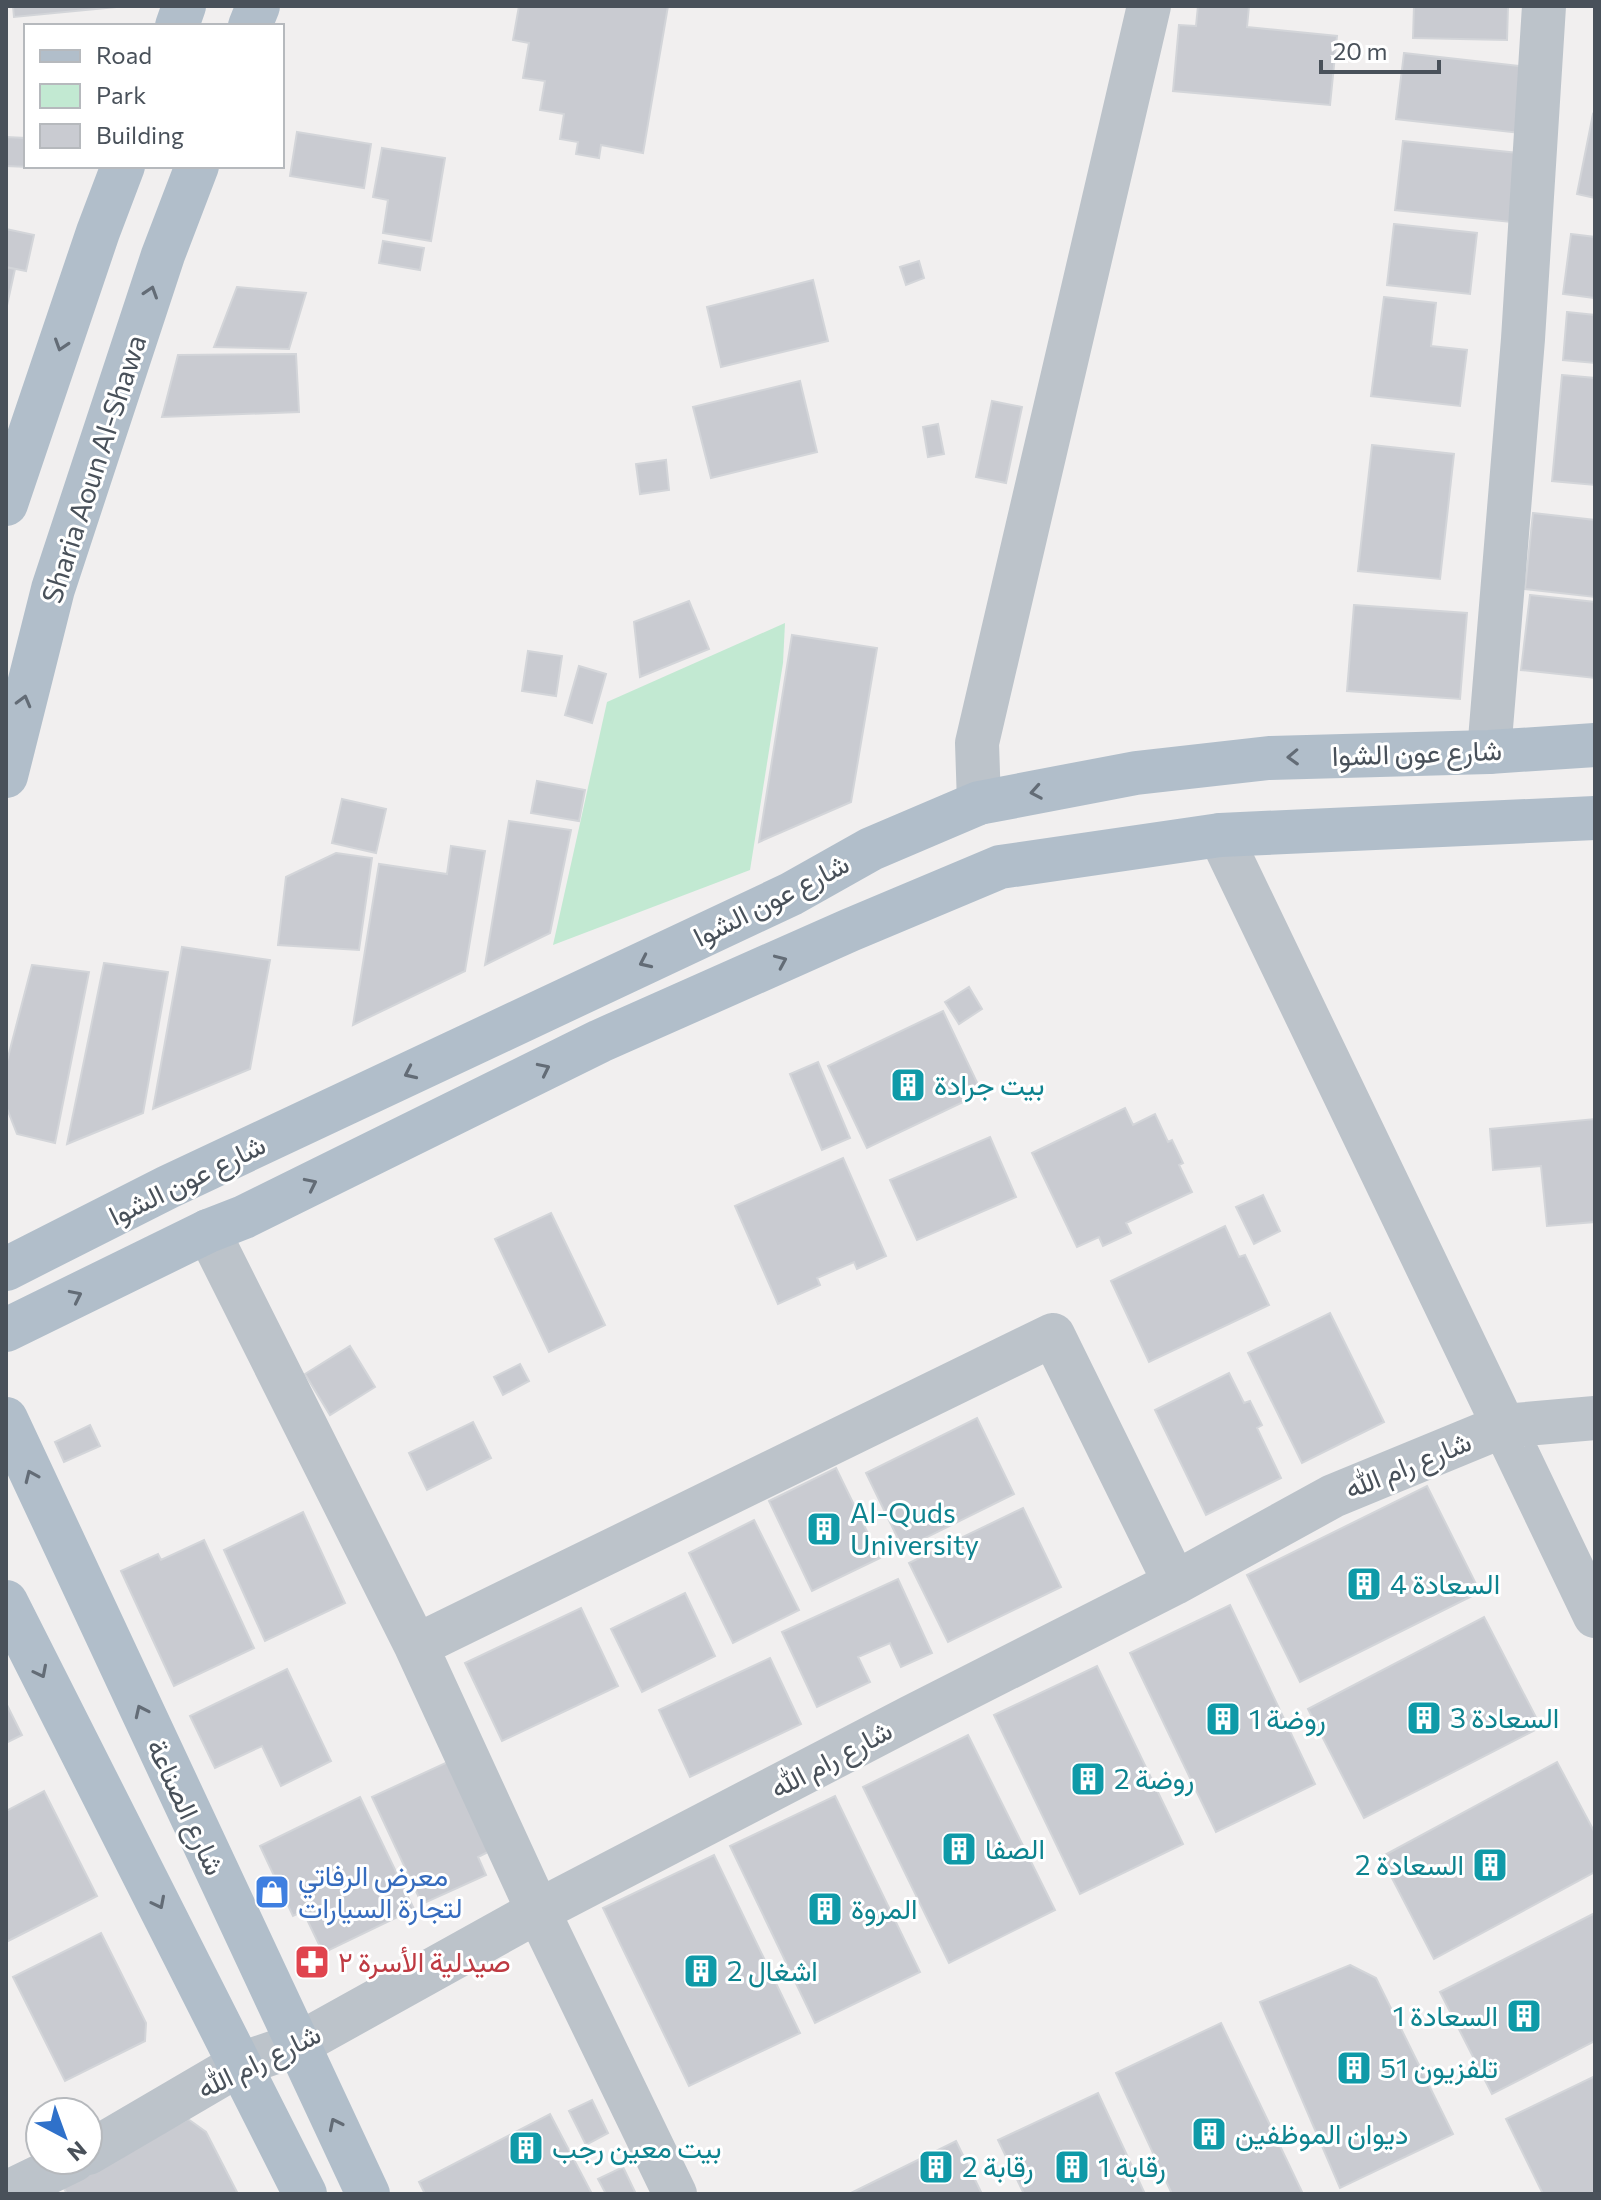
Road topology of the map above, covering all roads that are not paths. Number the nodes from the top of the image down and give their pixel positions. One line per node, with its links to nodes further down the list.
1 (1149, 6): 9 (street)
2 (1544, 6): 7 (street)
3 (122, 168): 5 (main road, one-way to 5)
4 (196, 168): 8 (main road, Sharia Aoun Al-Shawa, one-way to 4)
5 (6, 504)
6 (1595, 745): 7 (main road, شارع عون الشوا)
7 (1489, 752): 9 (main road, شارع عون الشوا, one-way to 9)
8 (6, 776)
9 (979, 803): 13 (main road, شارع عون الشوا, one-way to 13)
10 (1595, 818): 11 (main road, شارع عون الشوا)
11 (1220, 835): 12 (main road, شارع عون الشوا, one-way to 11); 17 (street)
12 (208, 1231): 14 (main road, شارع عون الشوا, one-way to 12); 21 (street)
13 (6, 1269)
14 (6, 1330)
15 (1595, 1418): 17 (street, شارع رام الله)
16 (6, 1419): 23 (main road, شارع الصناعة, one-way to 16)
17 (1503, 1426): 18 (street, شارع رام الله); 20 (street)
18 (1175, 1583): 21 (street); 22 (street, شارع رام الله)
19 (6, 1602): 24 (main road, one-way to 24)
20 (1595, 1616)
21 (416, 1646): 22 (street)
22 (538, 1911): 23 (street, شارع رام الله); 30 (street)
23 (297, 2045): 24 (street, شارع رام الله); 29 (main road, شارع الصناعة, one-way to 23)
24 (240, 2064): 25 (street, شارع رام الله); 28 (main road)
25 (104, 2144)
26 (41, 2176): 27 (street)
27 (6, 2193)
28 (305, 2194)
29 (368, 2194)
30 (675, 2194)

